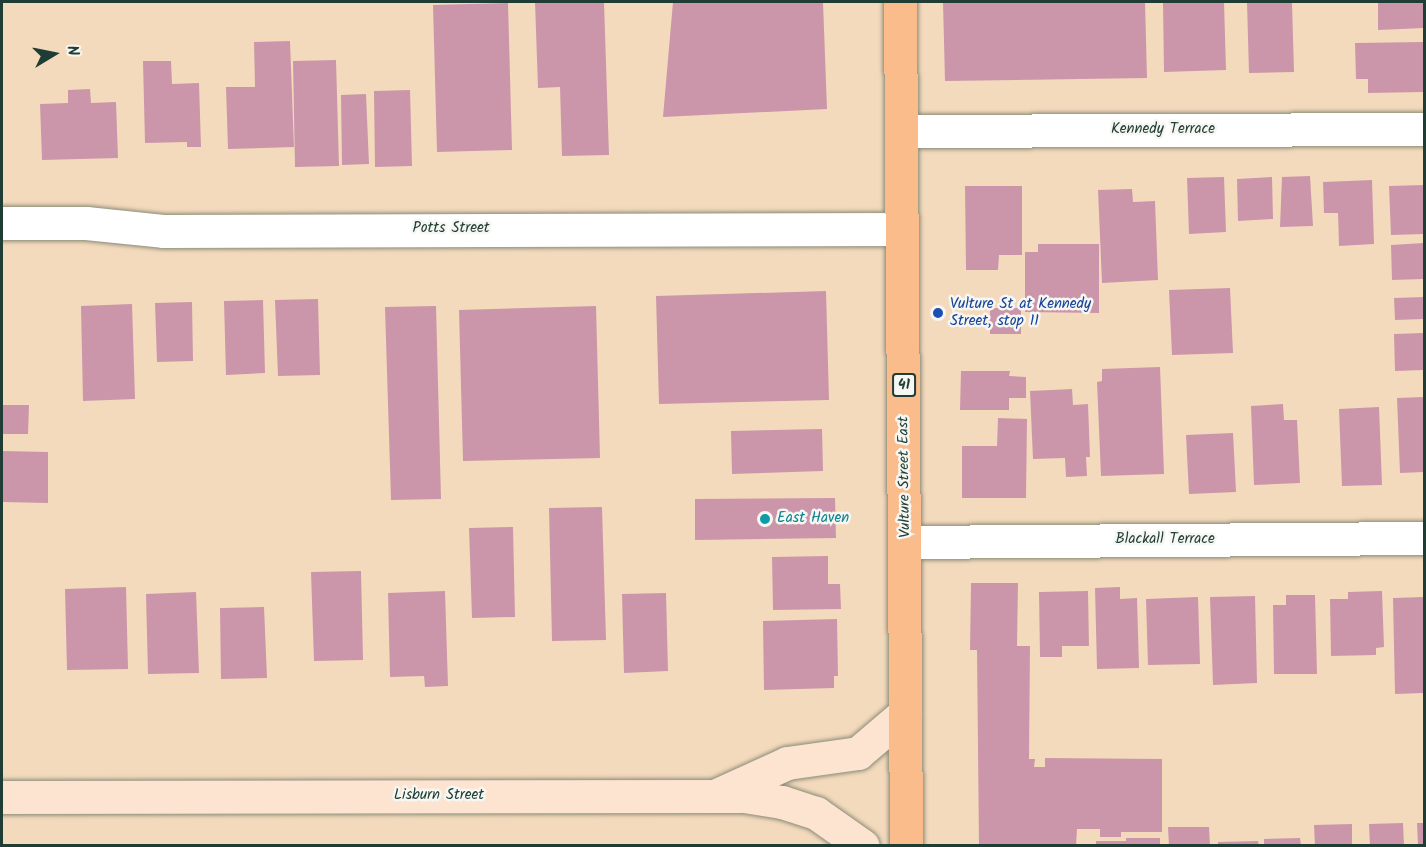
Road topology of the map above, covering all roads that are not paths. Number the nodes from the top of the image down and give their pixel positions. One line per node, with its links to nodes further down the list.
1 (900, 2): 3 (main road, Vulture Street East / 41)
2 (1425, 129): 3 (street, Kennedy Terrace)
3 (902, 131): 5 (main road, Vulture Street East / 41)
4 (2, 223): 5 (street, Potts Street)
5 (902, 229): 7 (main road, Vulture Street East / 41)
6 (1425, 538): 7 (street, Blackall Terrace)
7 (905, 542): 8 (main road, Vulture Street East / 41)
8 (905, 713): 9 (main road); 12 (main road, Vulture Street East / 41)
9 (718, 795): 10 (main road, Lisburn Street); 11 (main road, Lisburn Street)
10 (2, 797)
11 (863, 846)
12 (906, 846)

